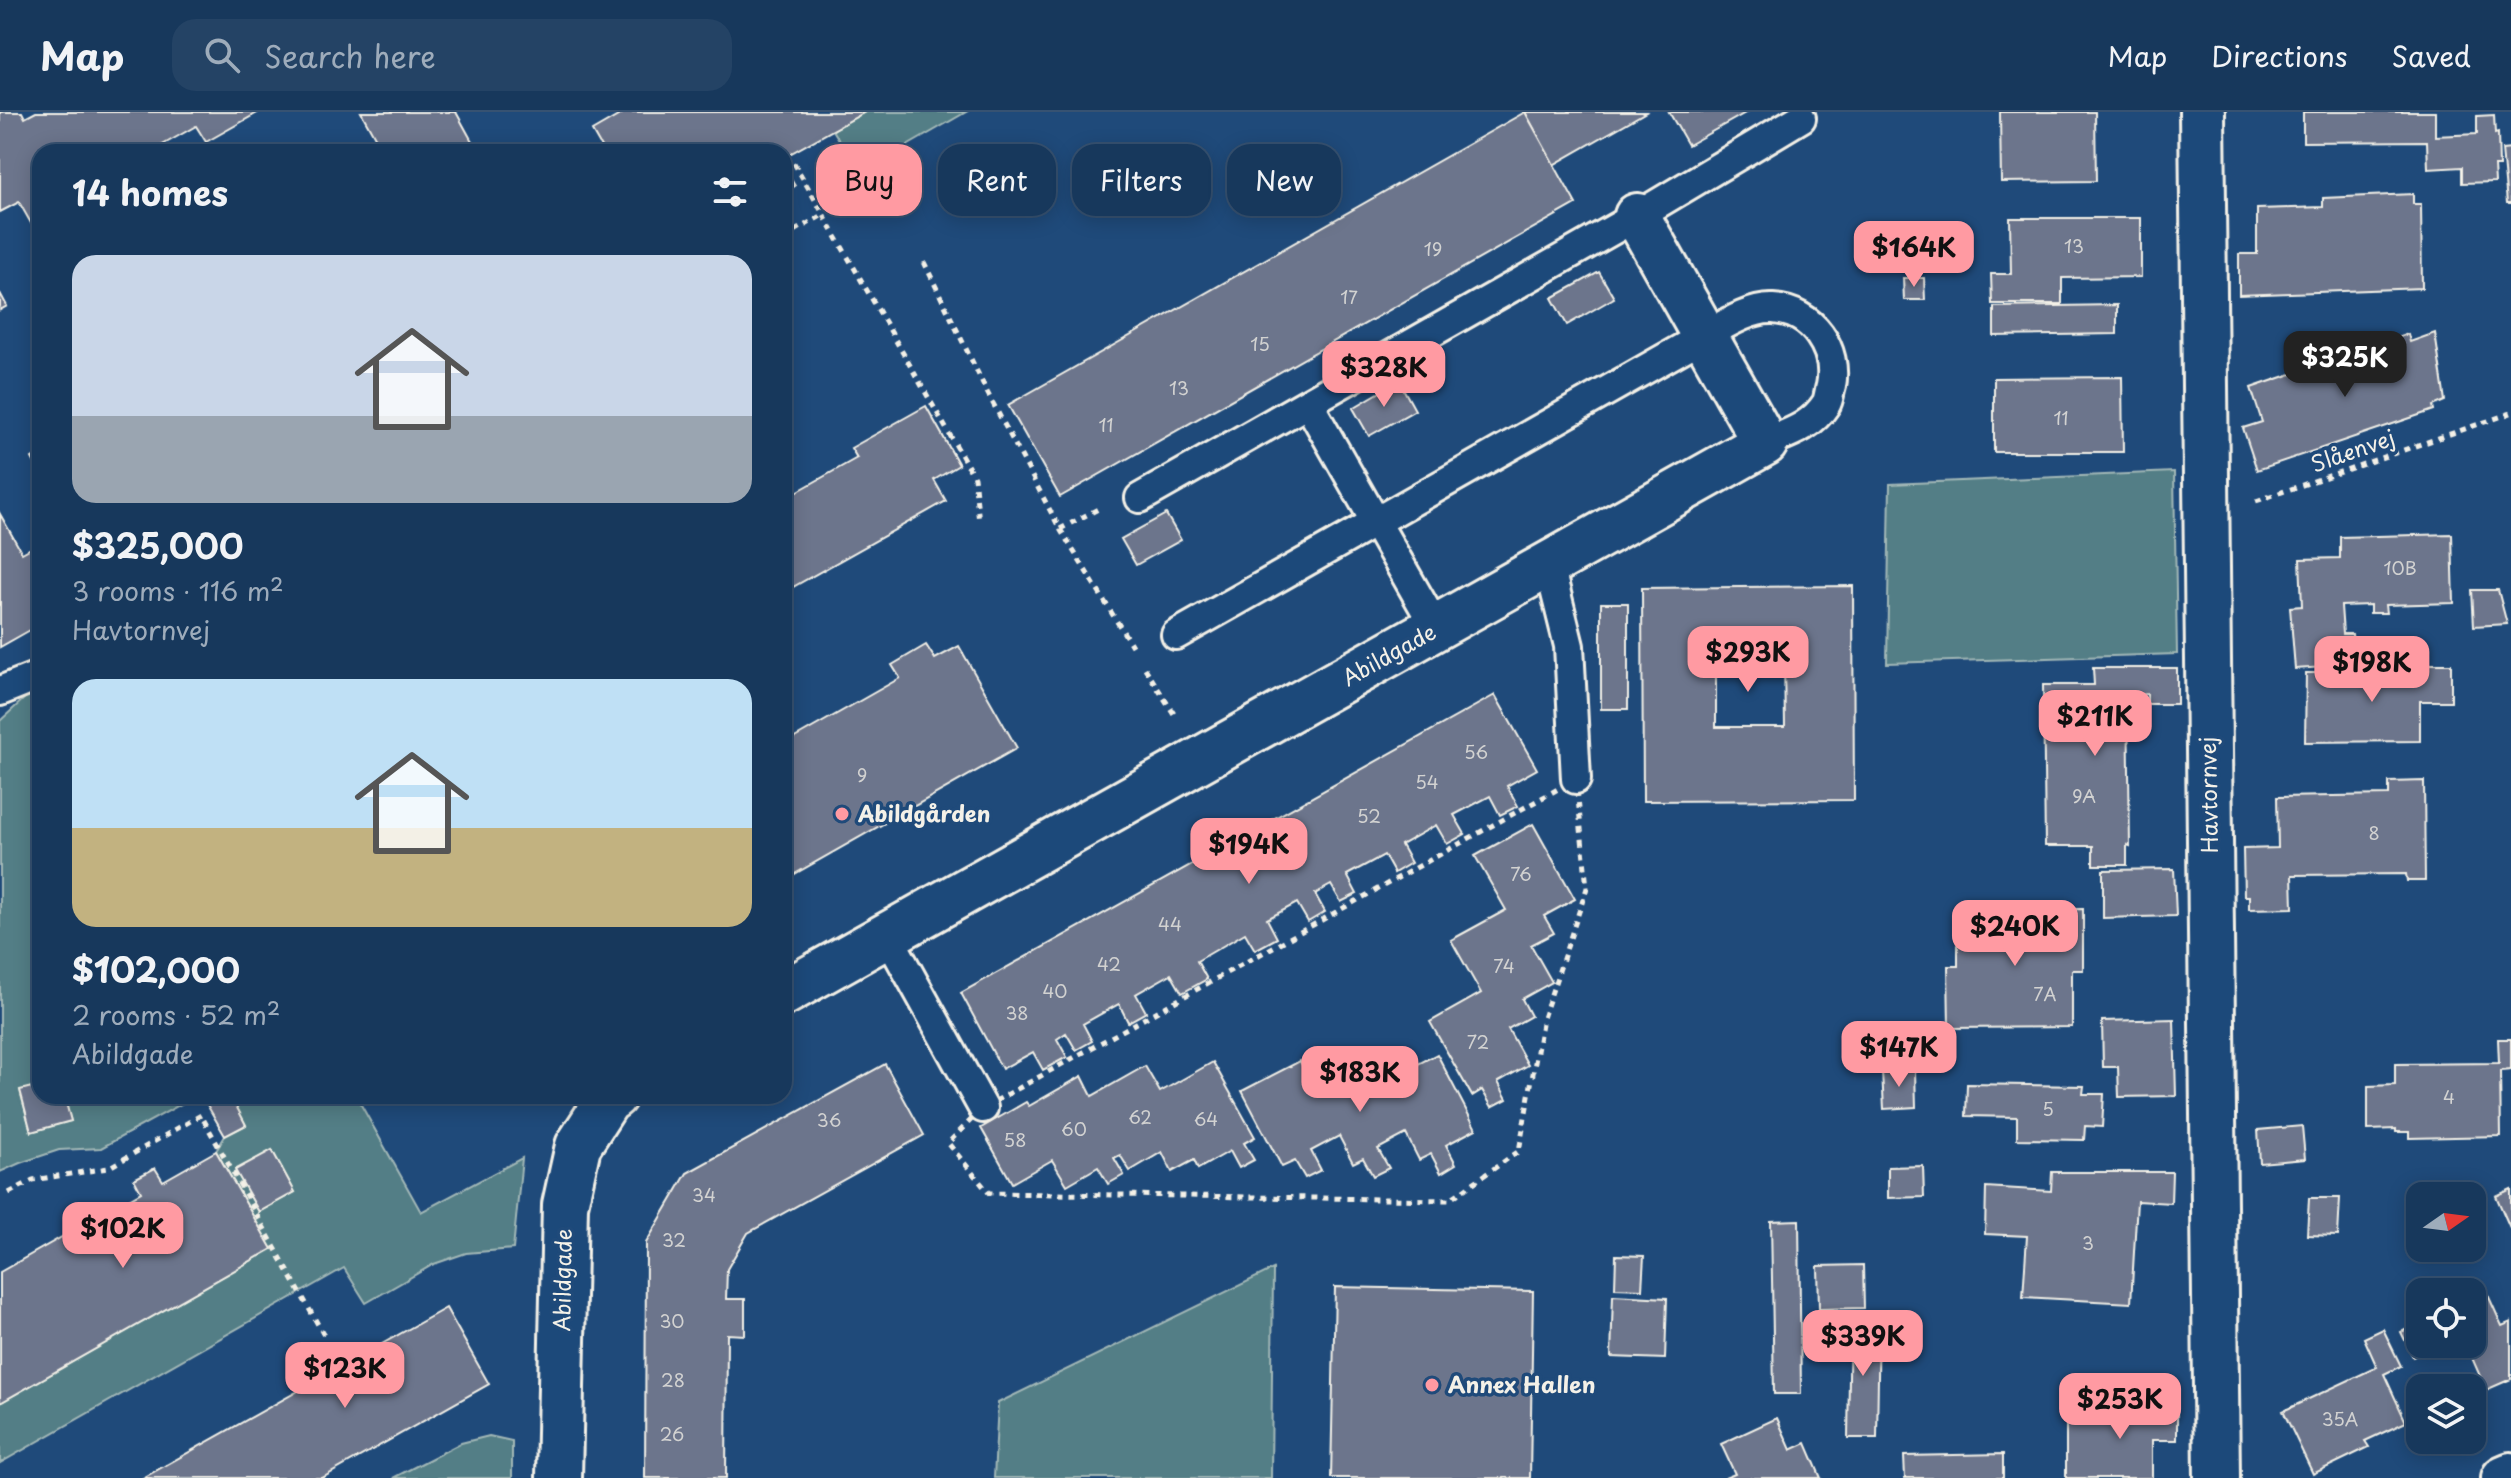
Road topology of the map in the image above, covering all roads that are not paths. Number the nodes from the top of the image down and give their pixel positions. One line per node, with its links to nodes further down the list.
1 (2202, 112): 21 (street, Havtornvej)
2 (1801, 118): 3 (lane)
3 (1637, 216): 4 (street); 5 (lane)
4 (1704, 336): 6 (street); 6 (lane); 8 (lane)
5 (1308, 403): 7 (lane); 8 (lane)
6 (1765, 443): 9 (street, Abildgade)
7 (1140, 498)
8 (1375, 522): 10 (lane); 11 (lane)
9 (1549, 565): 10 (street, Abildgade); 14 (lane)
10 (1436, 628): 15 (street, Abildgade)
11 (1176, 635)
12 (32, 678): 13 (lane)
13 (0, 691)
14 (1576, 779)
15 (888, 936): 16 (street, Abildgade); 18 (lane)
16 (792, 989)
17 (605, 1104): 20 (street, Abildgade)
18 (983, 1108)
19 (2511, 1475): 22 (street)
20 (559, 1478)
21 (2217, 1478)
22 (2504, 1478)

